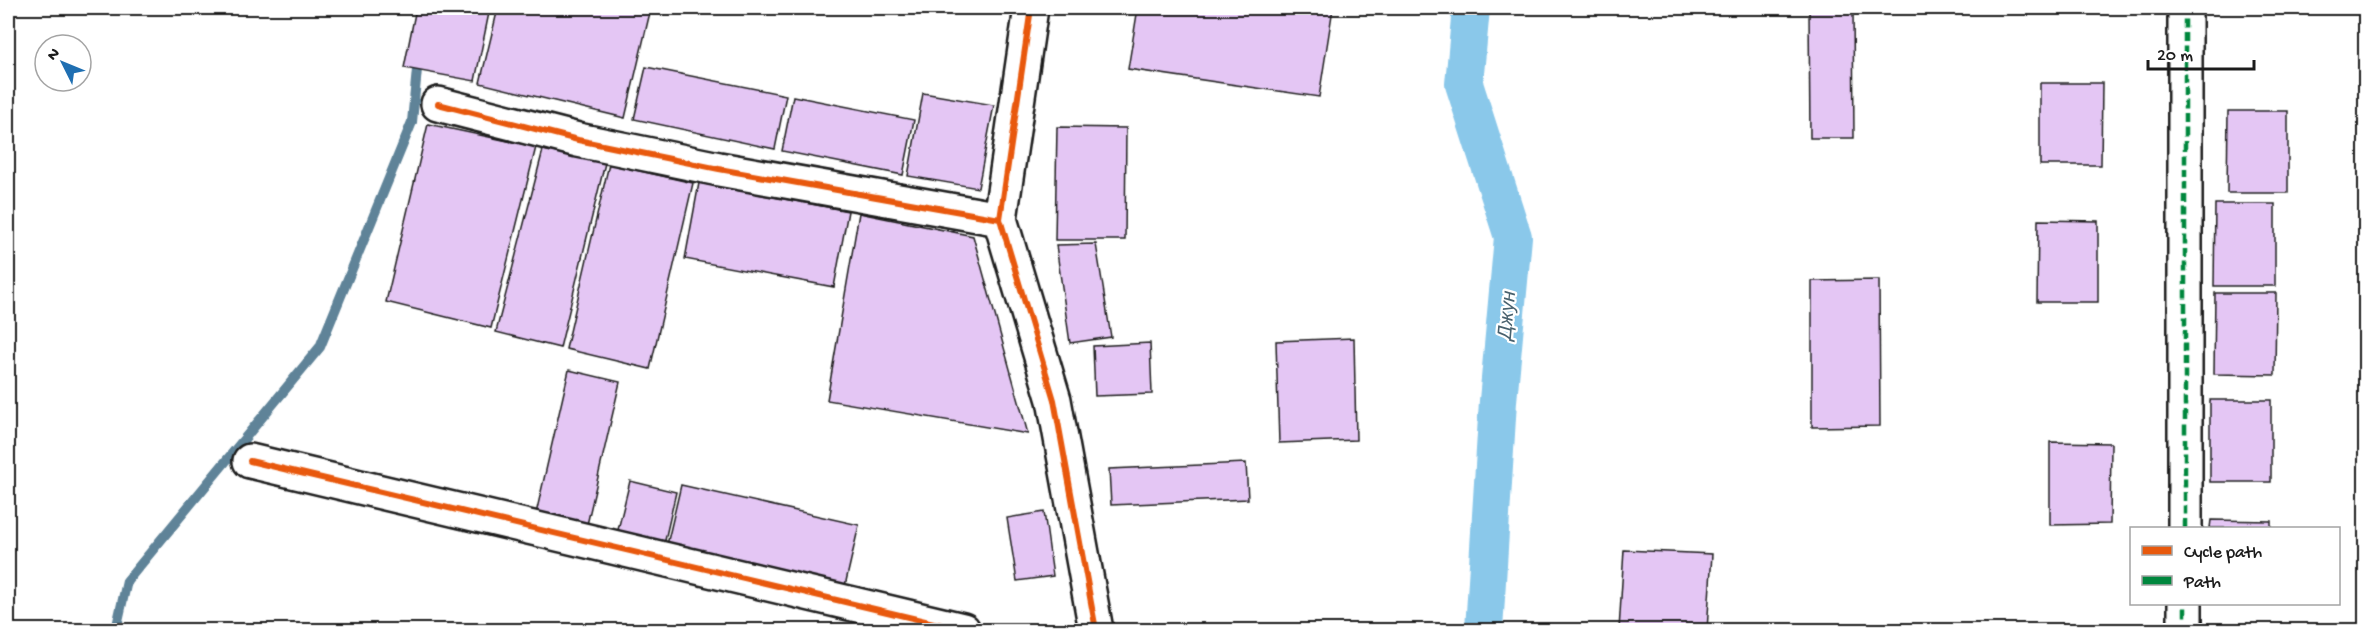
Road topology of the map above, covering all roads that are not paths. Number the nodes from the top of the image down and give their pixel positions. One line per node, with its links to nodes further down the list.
1 (1031, 8): 4 (street)
2 (2185, 8): 6 (street)
3 (438, 104): 4 (street)
4 (1000, 219): 9 (street)
5 (250, 461): 8 (street)
6 (2185, 527)
7 (2185, 605): 10 (street)
8 (963, 630)
9 (1096, 630)
10 (2185, 630)

